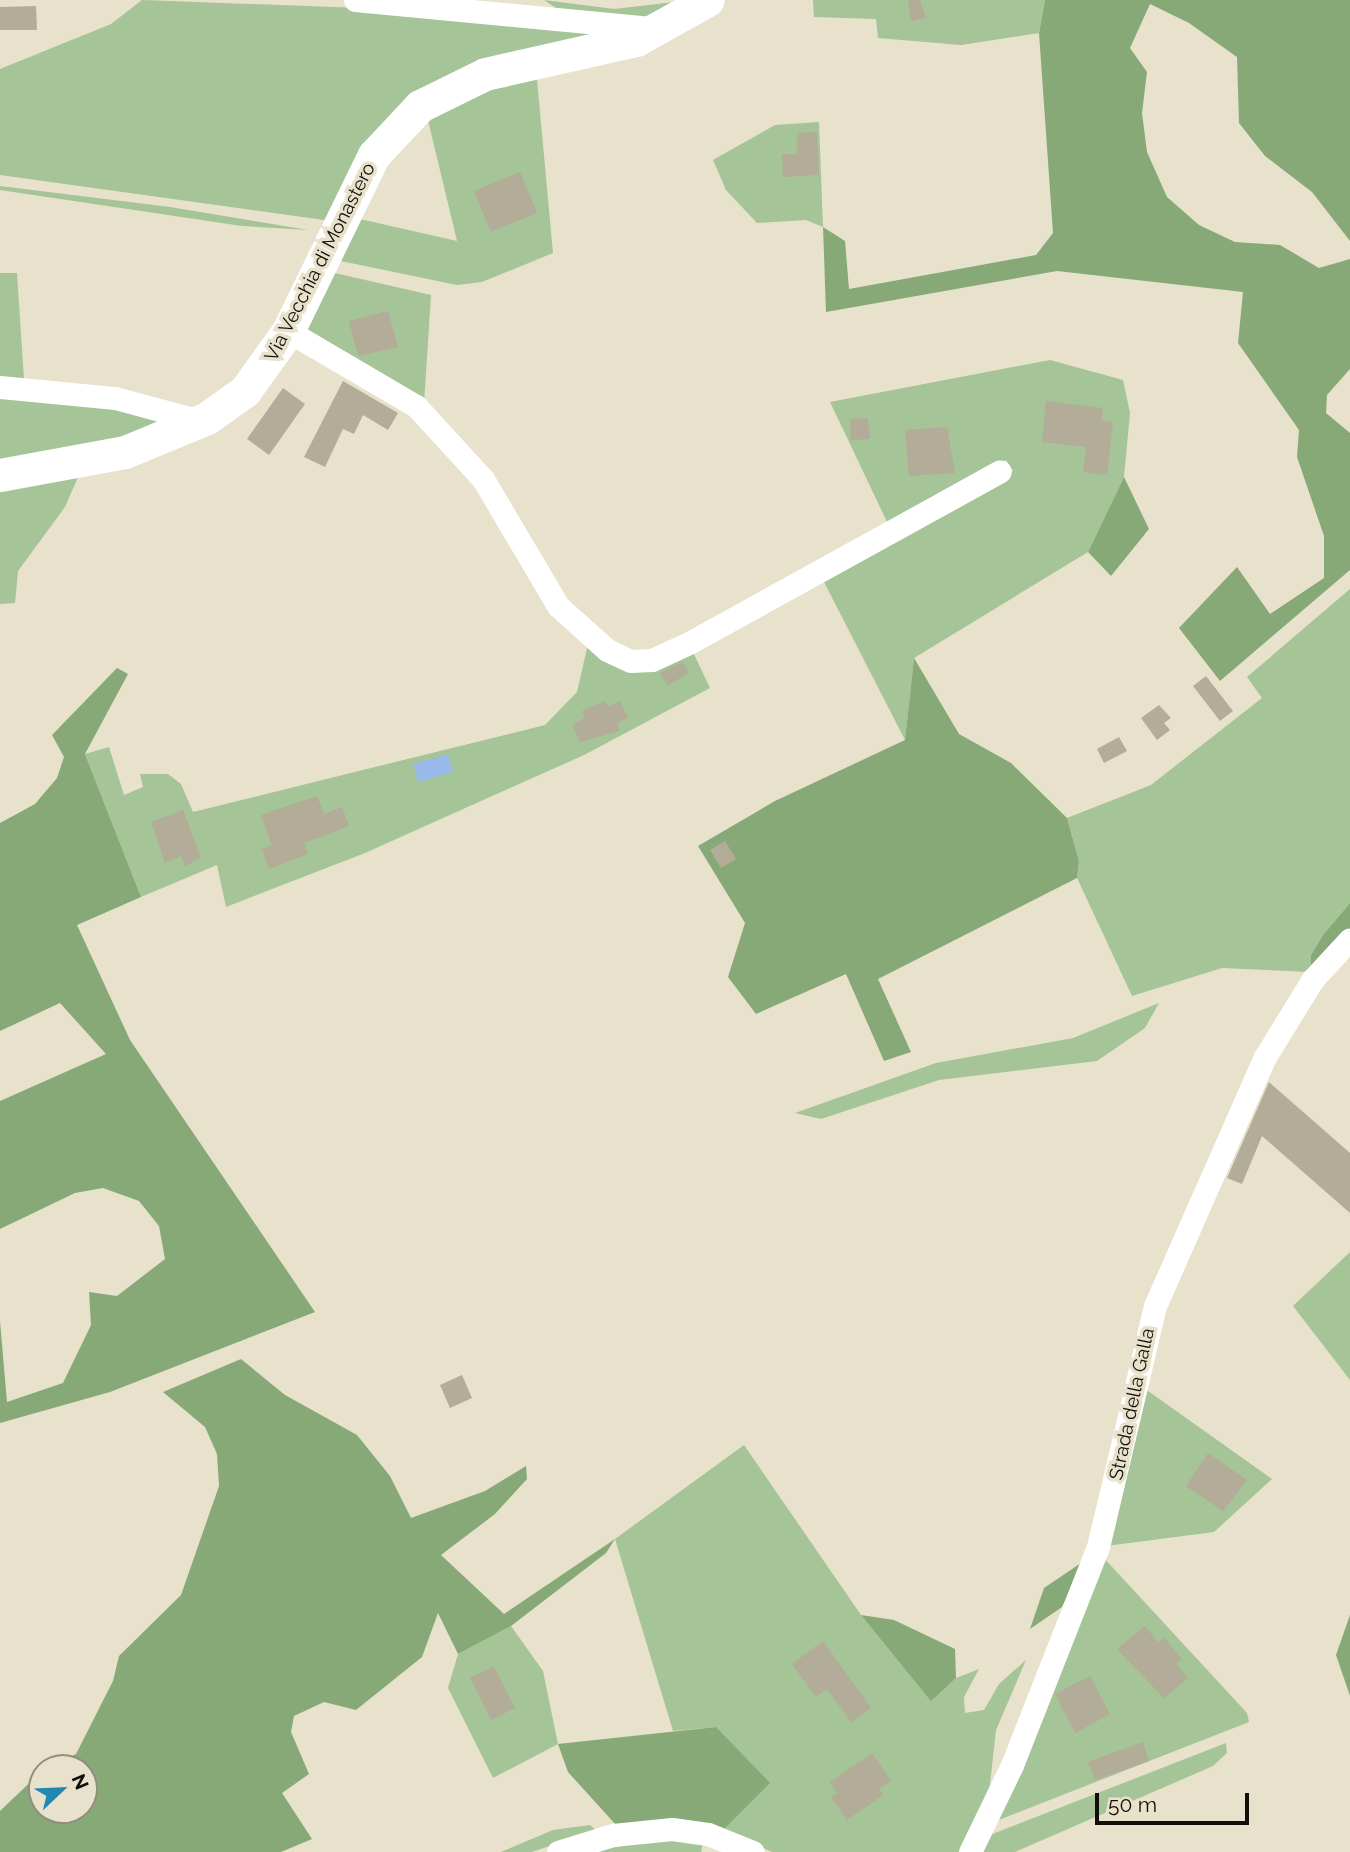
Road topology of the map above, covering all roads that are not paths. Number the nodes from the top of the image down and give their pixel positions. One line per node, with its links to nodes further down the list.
1 (355, 0): 3 (street)
2 (708, 0): 3 (street, Via Vecchia di Monastero)
3 (663, 28): 4 (street, Via Vecchia di Monastero)
4 (288, 331): 6 (street, Via Vecchia di Monastero); 7 (street)
5 (0, 387): 6 (street)
6 (200, 421): 8 (street, Via Vecchia di Monastero)
7 (1000, 471)
8 (0, 475)
9 (1350, 939): 12 (street, Strada della Galla)
10 (558, 1852): 11 (street)
11 (753, 1852)
12 (971, 1852)

